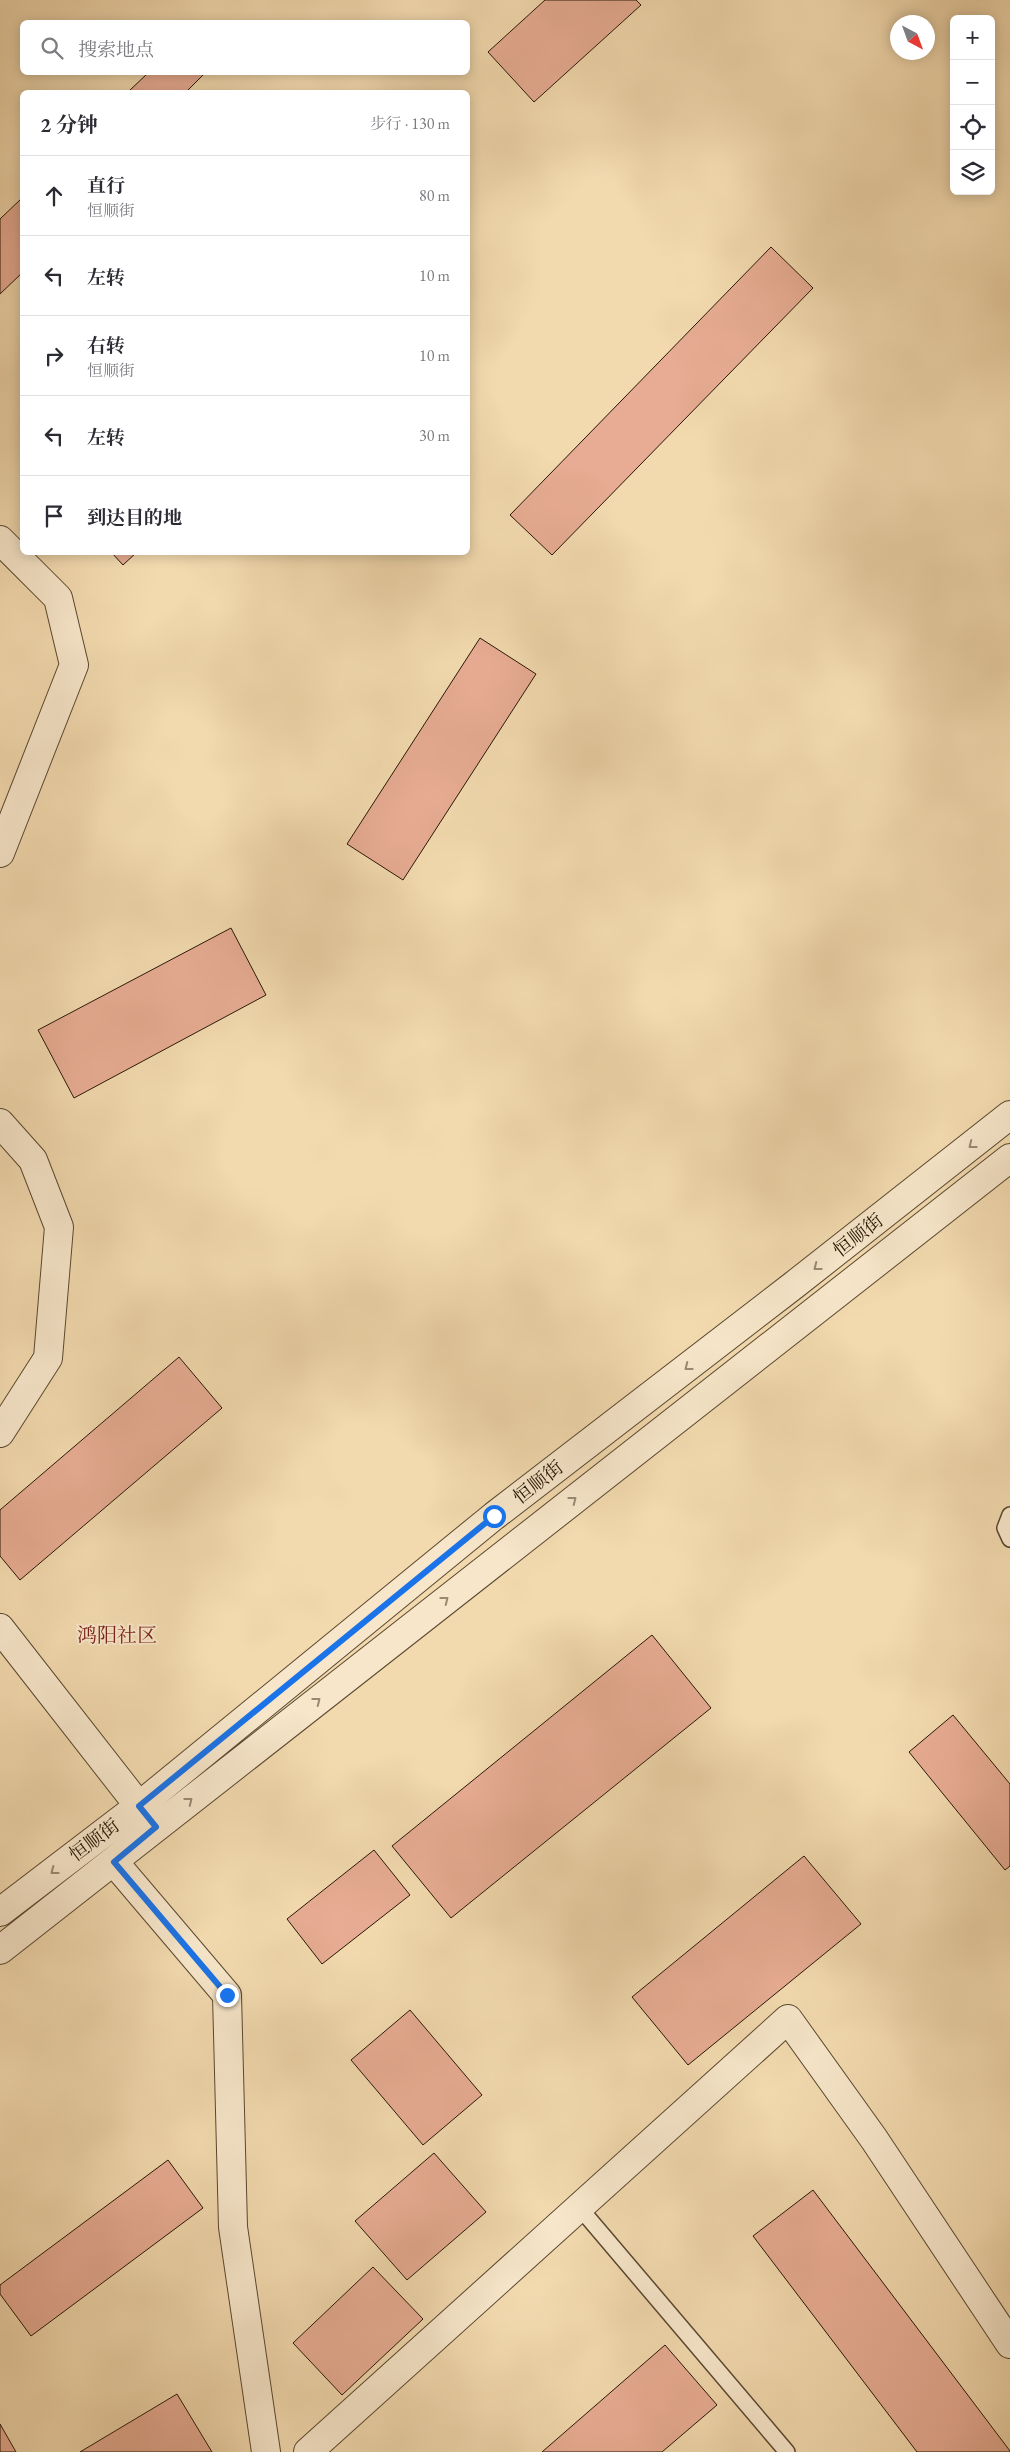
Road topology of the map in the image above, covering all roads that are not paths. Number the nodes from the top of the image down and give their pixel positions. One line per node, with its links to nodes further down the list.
1 (0, 540): 2 (street)
2 (0, 853)
3 (1010, 1114): 10 (street, 恒顺街, one-way to 10)
4 (0, 1122): 6 (street)
5 (1010, 1158): 11 (street, 恒顺街, one-way to 5)
6 (0, 1433)
7 (1010, 1515): 8 (lane)
8 (1010, 1539)
9 (0, 1628): 10 (street)
10 (139, 1806): 11 (street); 13 (street, 恒顺街, one-way to 13)
11 (156, 1827): 12 (street, 恒顺街)
12 (114, 1862): 14 (street, 恒顺街); 17 (street)
13 (0, 1912)
14 (0, 1950)
15 (578, 2208): 16 (street); 18 (street); 19 (lane)
16 (1010, 2344)
17 (266, 2452)
18 (308, 2452)
19 (787, 2452)

